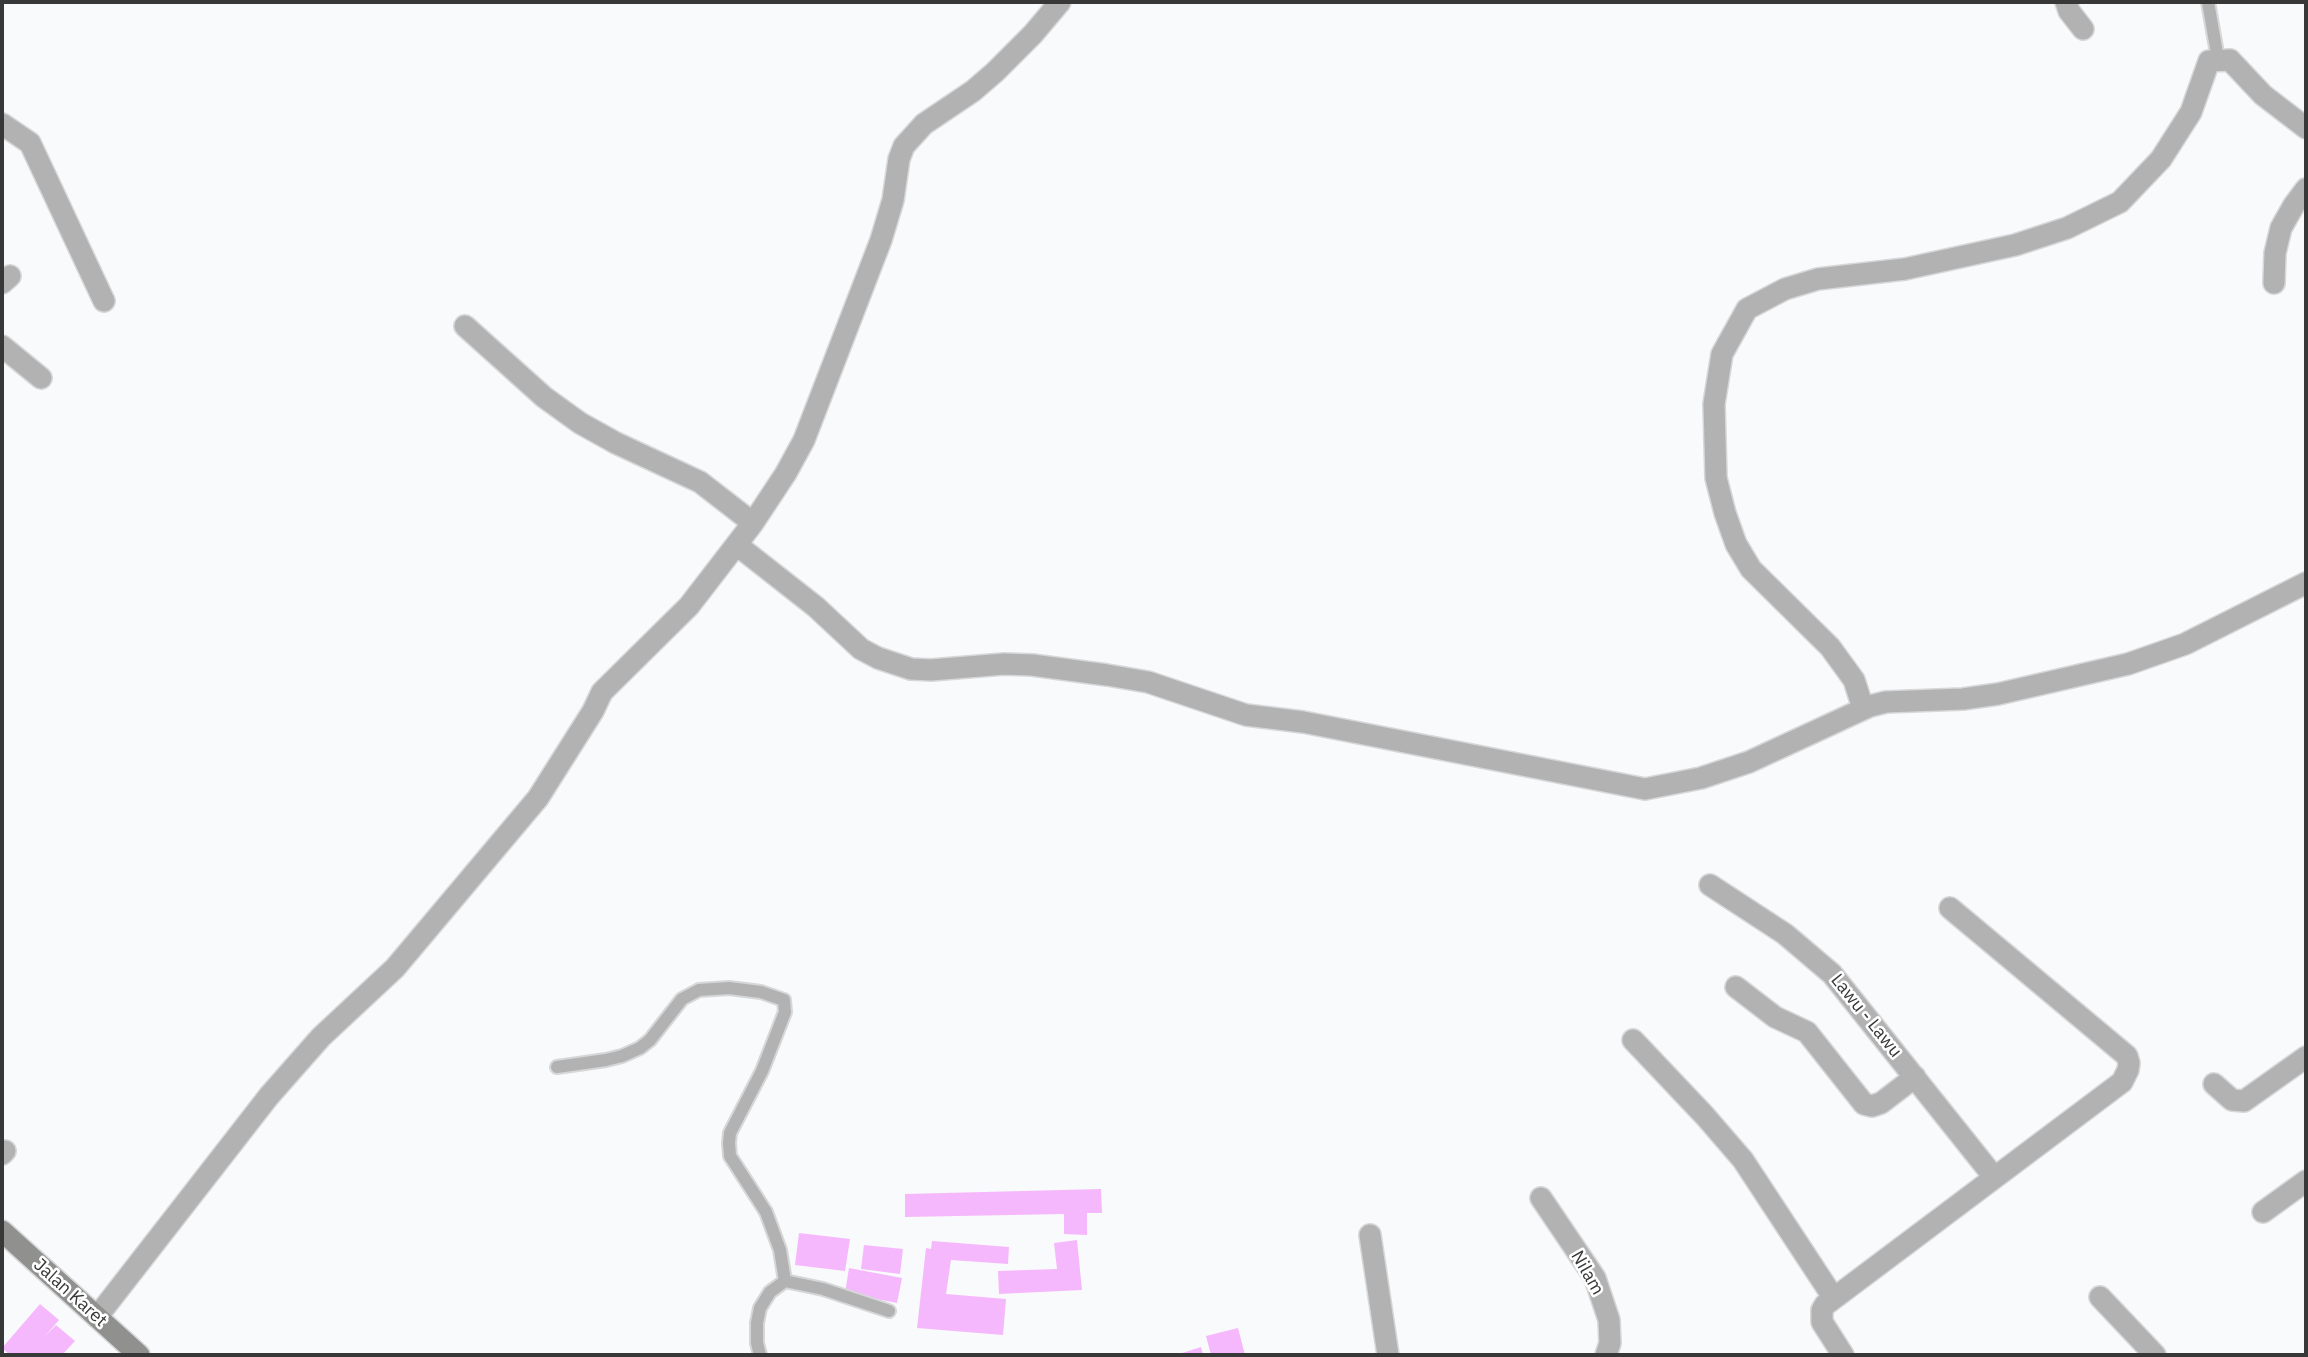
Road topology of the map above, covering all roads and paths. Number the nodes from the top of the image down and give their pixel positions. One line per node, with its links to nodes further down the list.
1 (1060, 2): 14 (street)
2 (2066, 2): 4 (street)
3 (2208, 2): 5 (lane)
4 (2083, 29)
5 (2218, 59): 7 (street); 17 (street)
6 (2, 124): 10 (street)
7 (2306, 128)
8 (2306, 189): 9 (street)
9 (2274, 283)
10 (104, 301)
11 (465, 326): 14 (street)
12 (2, 346): 13 (street)
13 (41, 378)
14 (753, 523): 15 (street)
15 (737, 545): 17 (street); 36 (street)
16 (2306, 583): 17 (street)
17 (1863, 708)
18 (1710, 885): 24 (street, Lawu - Lawu)
19 (1950, 908): 26 (street)
20 (1736, 987): 24 (street)
21 (1633, 1040): 33 (street)
22 (2306, 1057): 25 (street)
23 (557, 1067): 32 (lane)
24 (1915, 1077): 26 (street, Lawu - Lawu)
25 (2214, 1084)
26 (1994, 1177): 33 (street)
27 (2306, 1181): 29 (street)
28 (1541, 1198): 40 (street, Nilam)
29 (2263, 1212)
30 (2, 1231): 36 (street, Jalan Karet)
31 (1370, 1235): 39 (street)
32 (785, 1281): 35 (lane); 38 (lane)
33 (1833, 1297): 41 (street)
34 (2100, 1297): 42 (street)
35 (889, 1311)
36 (97, 1318): 37 (street, Jalan Karet)
37 (139, 1355)
38 (760, 1355)
39 (1388, 1355)
40 (1606, 1355)
41 (1843, 1355)
42 (2155, 1355)

